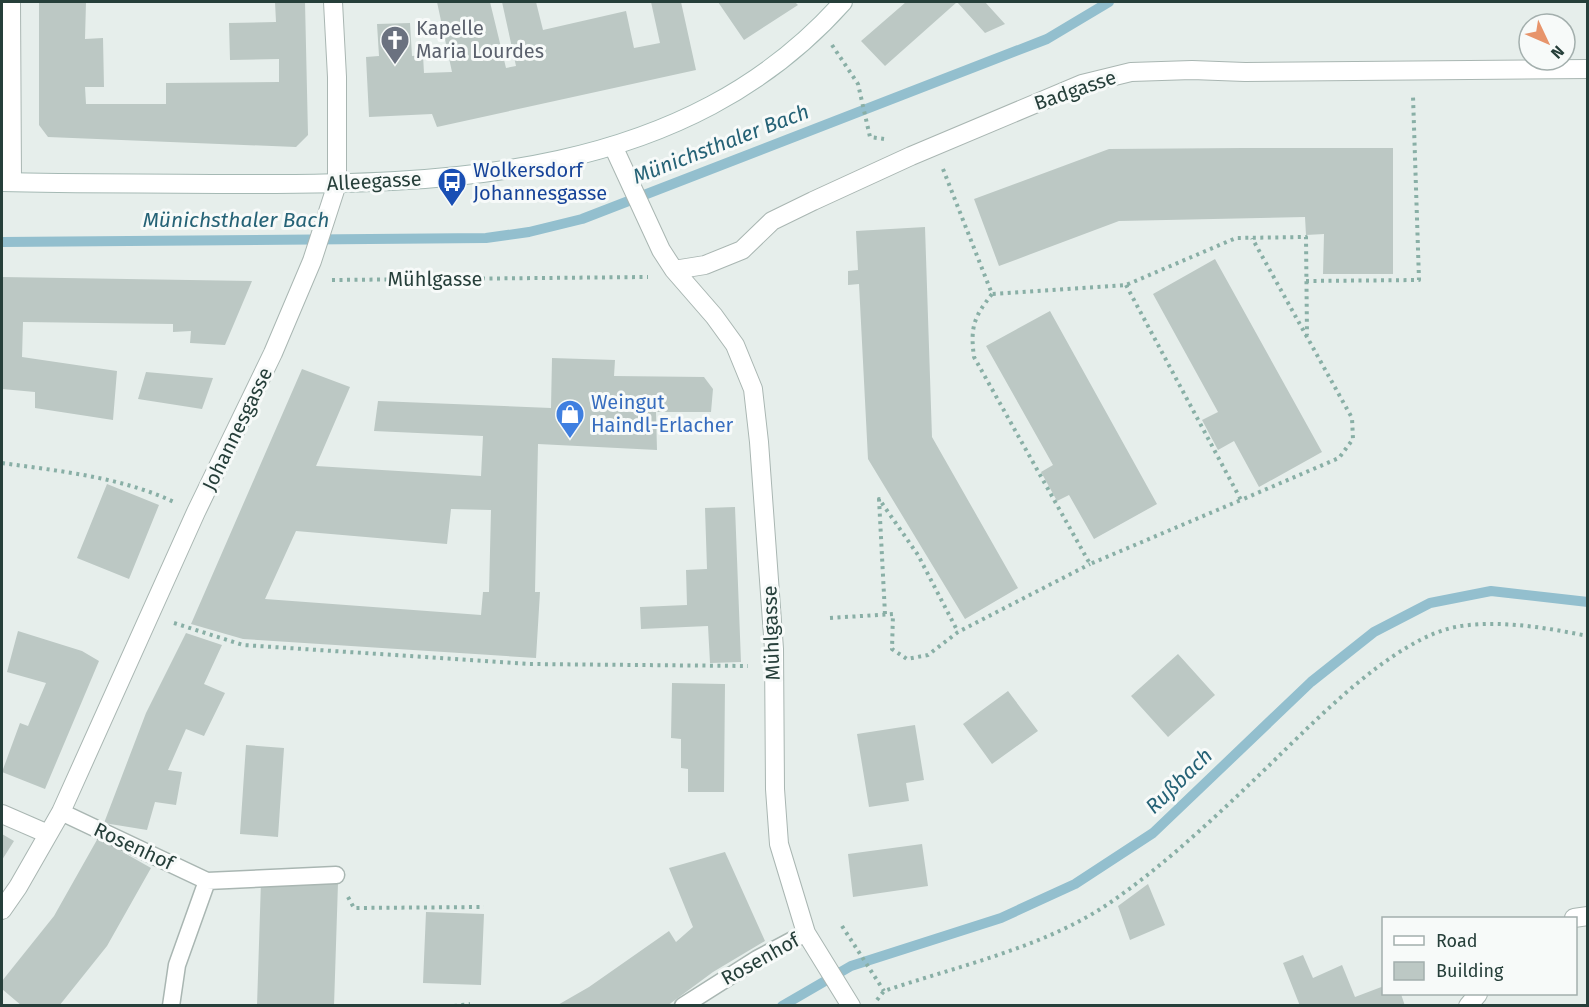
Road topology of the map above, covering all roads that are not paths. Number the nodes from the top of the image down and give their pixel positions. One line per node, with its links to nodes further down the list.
1 (11, 2): 6 (street)
2 (333, 2): 7 (street, Johannesgasse)
3 (843, 2): 5 (street, Alleegasse)
4 (1587, 69): 8 (street, Badgasse)
5 (613, 146): 7 (street, Alleegasse); 8 (street, Mühlgasse)
6 (7, 182): 7 (street, Alleegasse)
7 (337, 184): 9 (street, Johannesgasse)
8 (674, 270): 15 (street, Mühlgasse)
9 (62, 812): 11 (street, Johannesgasse); 13 (lane, Rosenhof)
10 (2, 814): 11 (street)
11 (48, 834): 14 (street, Johannesgasse)
12 (336, 875): 13 (lane, Rosenhof)
13 (207, 881): 17 (lane)
14 (2, 910)
15 (810, 939): 16 (street, Mühlgasse); 18 (lane, Rosenhof)
16 (849, 1002)
17 (171, 1005)
18 (683, 1005)

